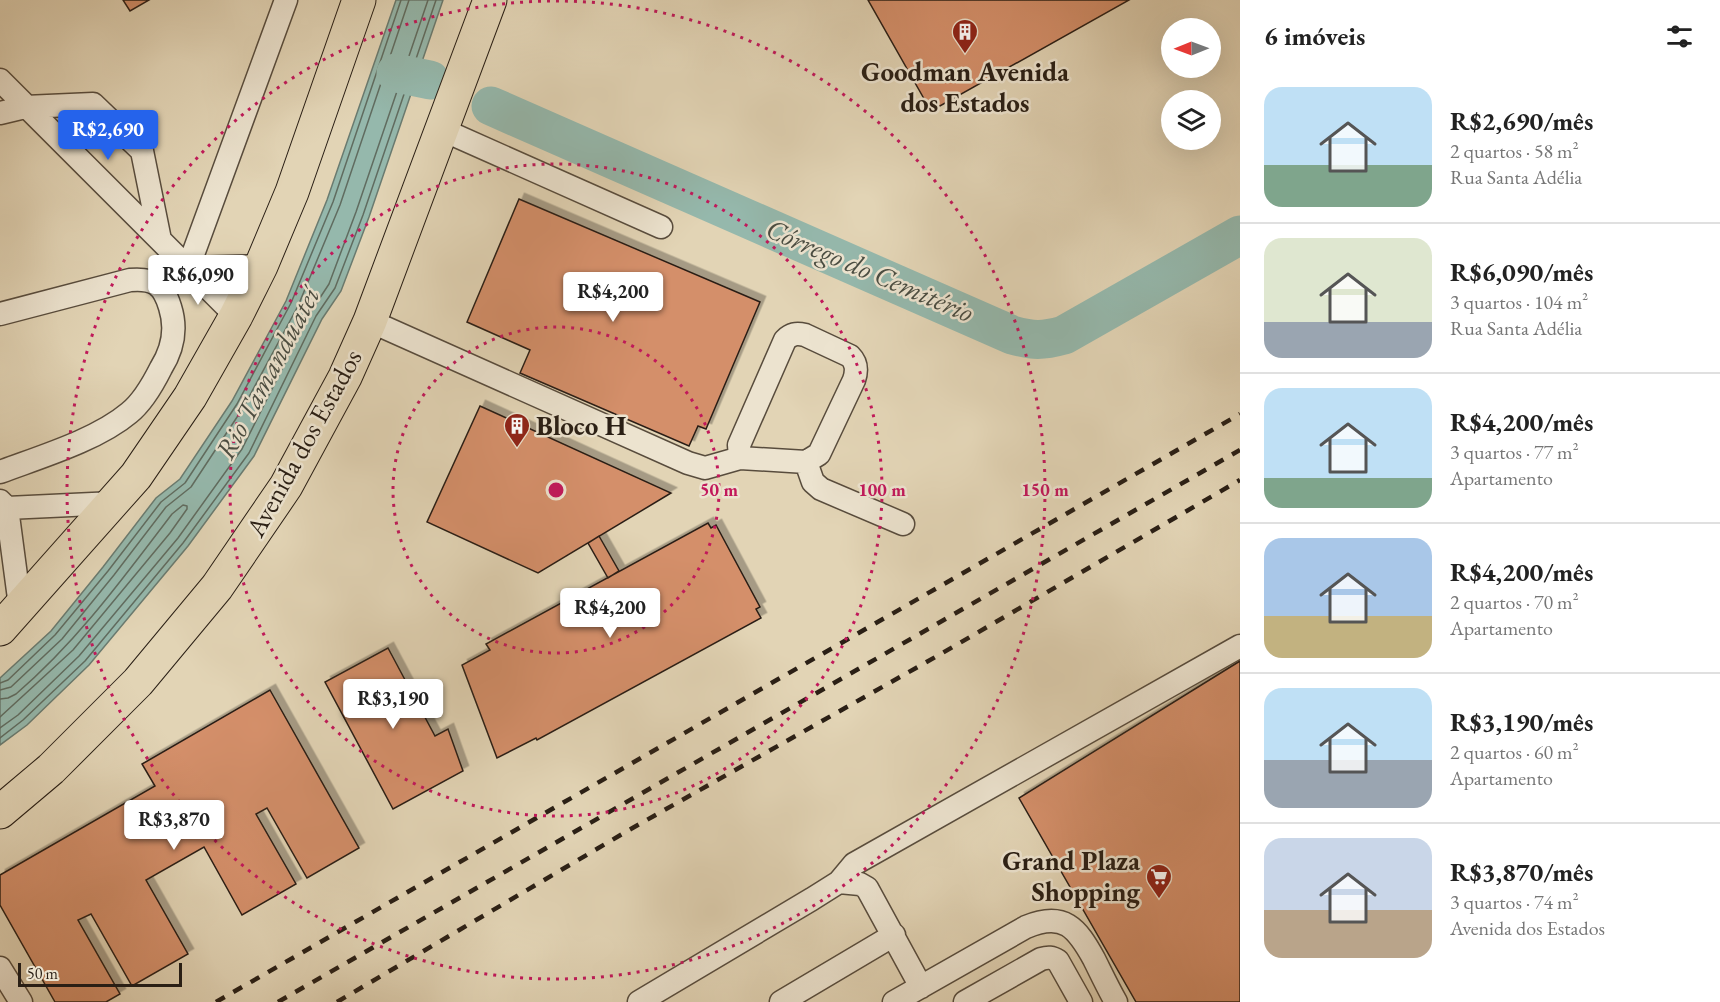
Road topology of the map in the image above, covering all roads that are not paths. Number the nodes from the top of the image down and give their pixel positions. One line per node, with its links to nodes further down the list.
1 (286, 0): 11 (street)
2 (359, 0): 10 (highway)
3 (490, 0): 7 (highway, Avenida dos Estados)
4 (0, 80): 5 (street)
5 (24, 107): 6 (street); 9 (street); 9 (street)
6 (0, 113)
7 (443, 130): 8 (street); 14 (highway, Avenida dos Estados)
8 (661, 227)
9 (160, 240): 11 (street)
10 (261, 266): 11 (street); 13 (highway)
11 (188, 268): 13 (street)
12 (0, 314): 17 (street)
13 (236, 316): 18 (highway)
14 (370, 321): 15 (street); 23 (highway, Avenida dos Estados)
15 (740, 458): 16 (street); 16 (street)
16 (806, 462): 20 (street)
17 (0, 472)
18 (114, 503): 19 (street); 21 (highway)
19 (3, 505): 21 (street)
20 (903, 524)
21 (10, 618)
22 (1240, 646): 24 (street)
23 (0, 812)
24 (839, 882): 25 (street); 29 (street)
25 (894, 935): 27 (street); 30 (street)
26 (0, 968): 28 (street)
27 (921, 987): 31 (street); 34 (street)
28 (21, 1002)
29 (639, 1002)
30 (782, 1002)
31 (894, 1002)
32 (965, 1002): 33 (street)
33 (1081, 1002)
34 (1116, 1002)

